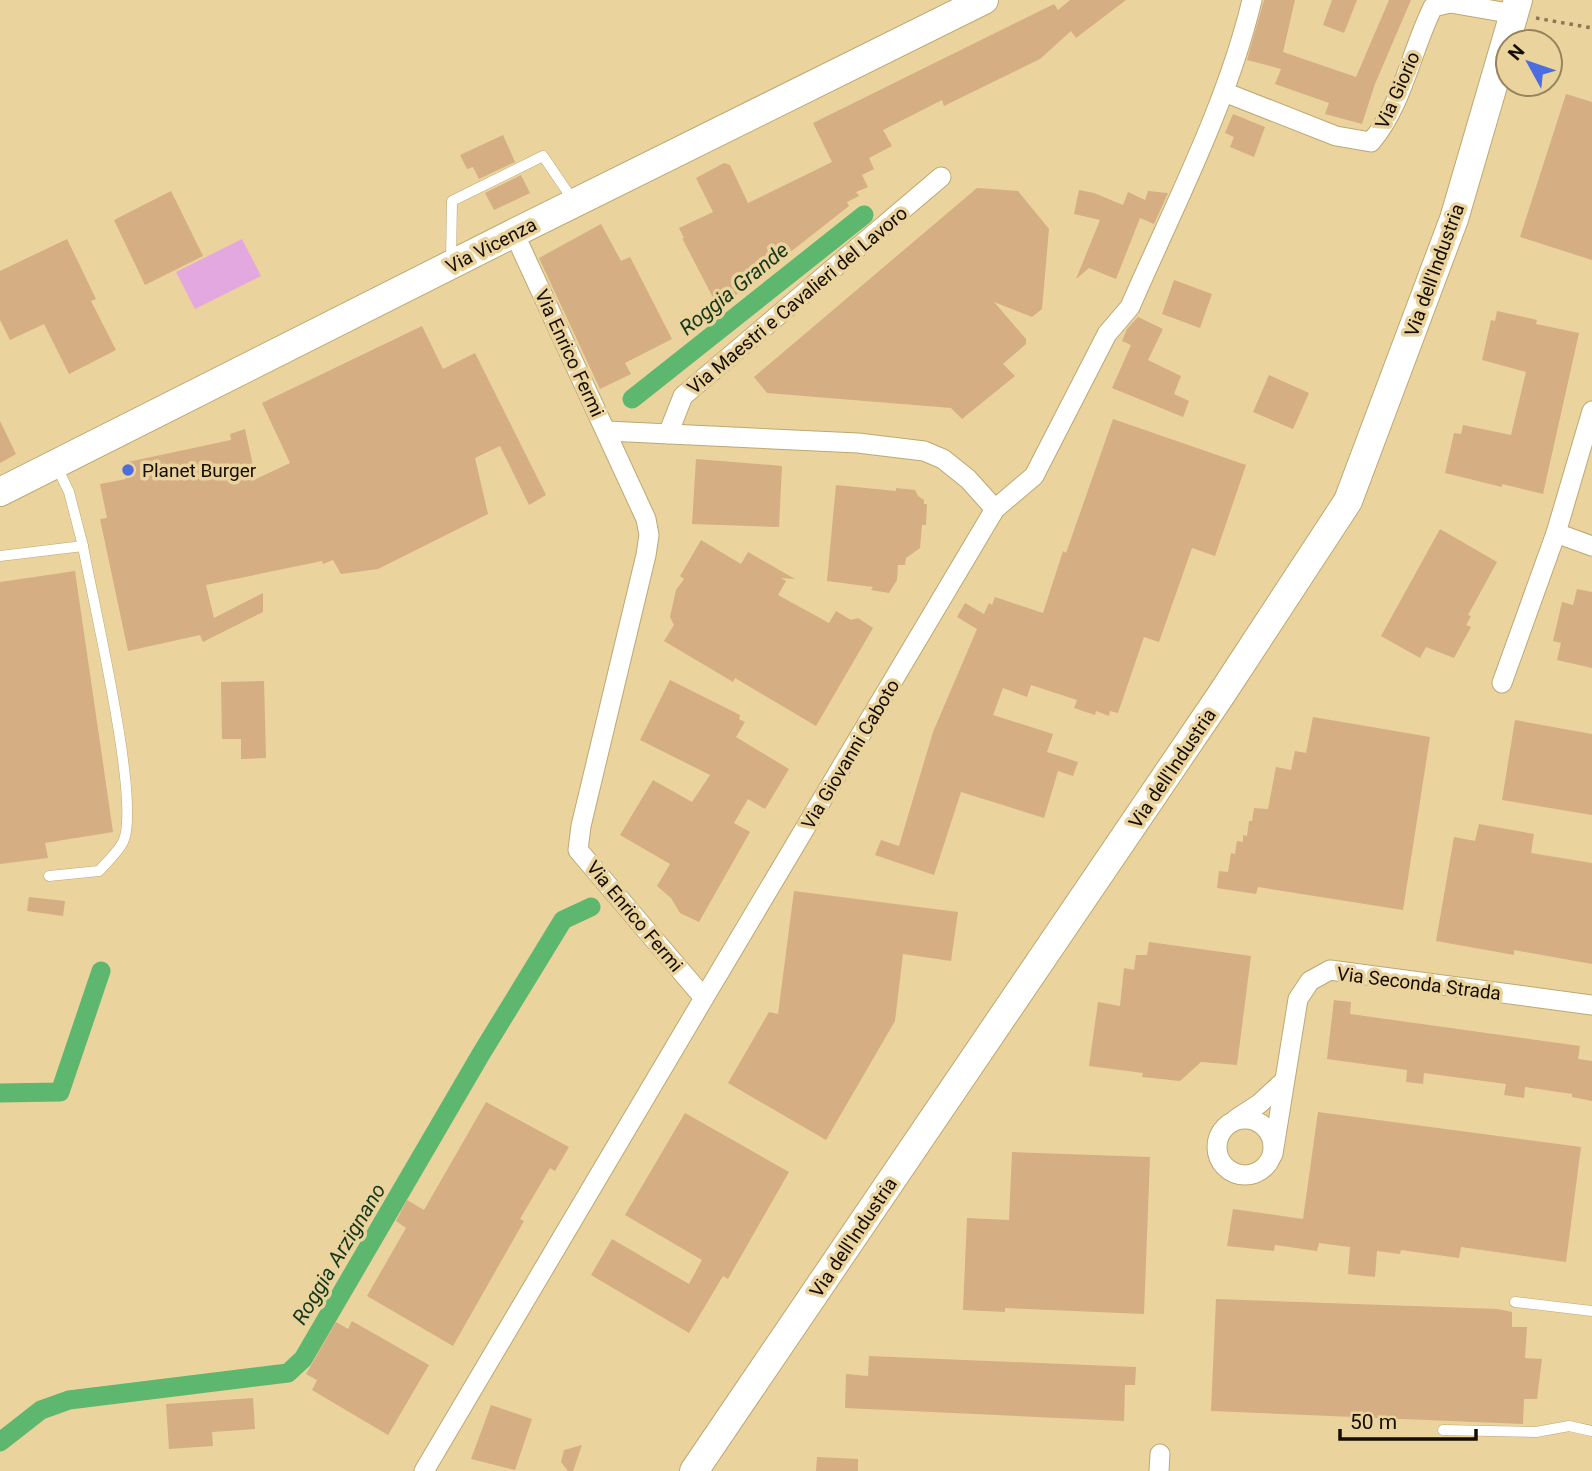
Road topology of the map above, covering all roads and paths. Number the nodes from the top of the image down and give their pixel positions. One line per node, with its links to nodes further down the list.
1 (985, 0): 7 (main road, Via Vicenza)
2 (1252, 0): 5 (street)
3 (1516, 7): 4 (path); 5 (street, Via Giorio); 32 (main road, Via dell'Industria)
4 (1592, 28)
5 (1224, 93): 15 (street, Via Giovanni Caboto)
6 (941, 177): 12 (street, Via Maestri e Cavalieri del Lavoro)
7 (575, 203): 8 (main road, Via Vicenza); 9 (lane)
8 (514, 233): 9 (main road, Via Vicenza); 11 (street, Via Enrico Fermi)
9 (451, 265): 13 (main road, Via Vicenza)
10 (1592, 411): 16 (street)
11 (607, 431): 12 (street); 22 (street, Via Enrico Fermi)
12 (668, 434): 15 (street)
13 (56, 465): 14 (main road, Via Vicenza); 17 (lane)
14 (0, 492)
15 (995, 509): 22 (street, Via Giovanni Caboto)
16 (1556, 533): 18 (street); 20 (street)
17 (83, 546): 19 (lane); 21 (lane)
18 (1592, 546)
19 (0, 556)
20 (1502, 683)
21 (49, 876)
22 (704, 998): 31 (street)
23 (1592, 1005): 24 (street, Via Seconda Strada)
24 (1284, 1081): 25 (street); 26 (street, Via Seconda Strada)
25 (1232, 1122): 26 (street); 26 (street)
26 (1273, 1154)
27 (1515, 1302): 28 (lane)
28 (1592, 1311)
29 (1443, 1430): 30 (lane)
30 (1592, 1431)
31 (424, 1471)
32 (694, 1471)

